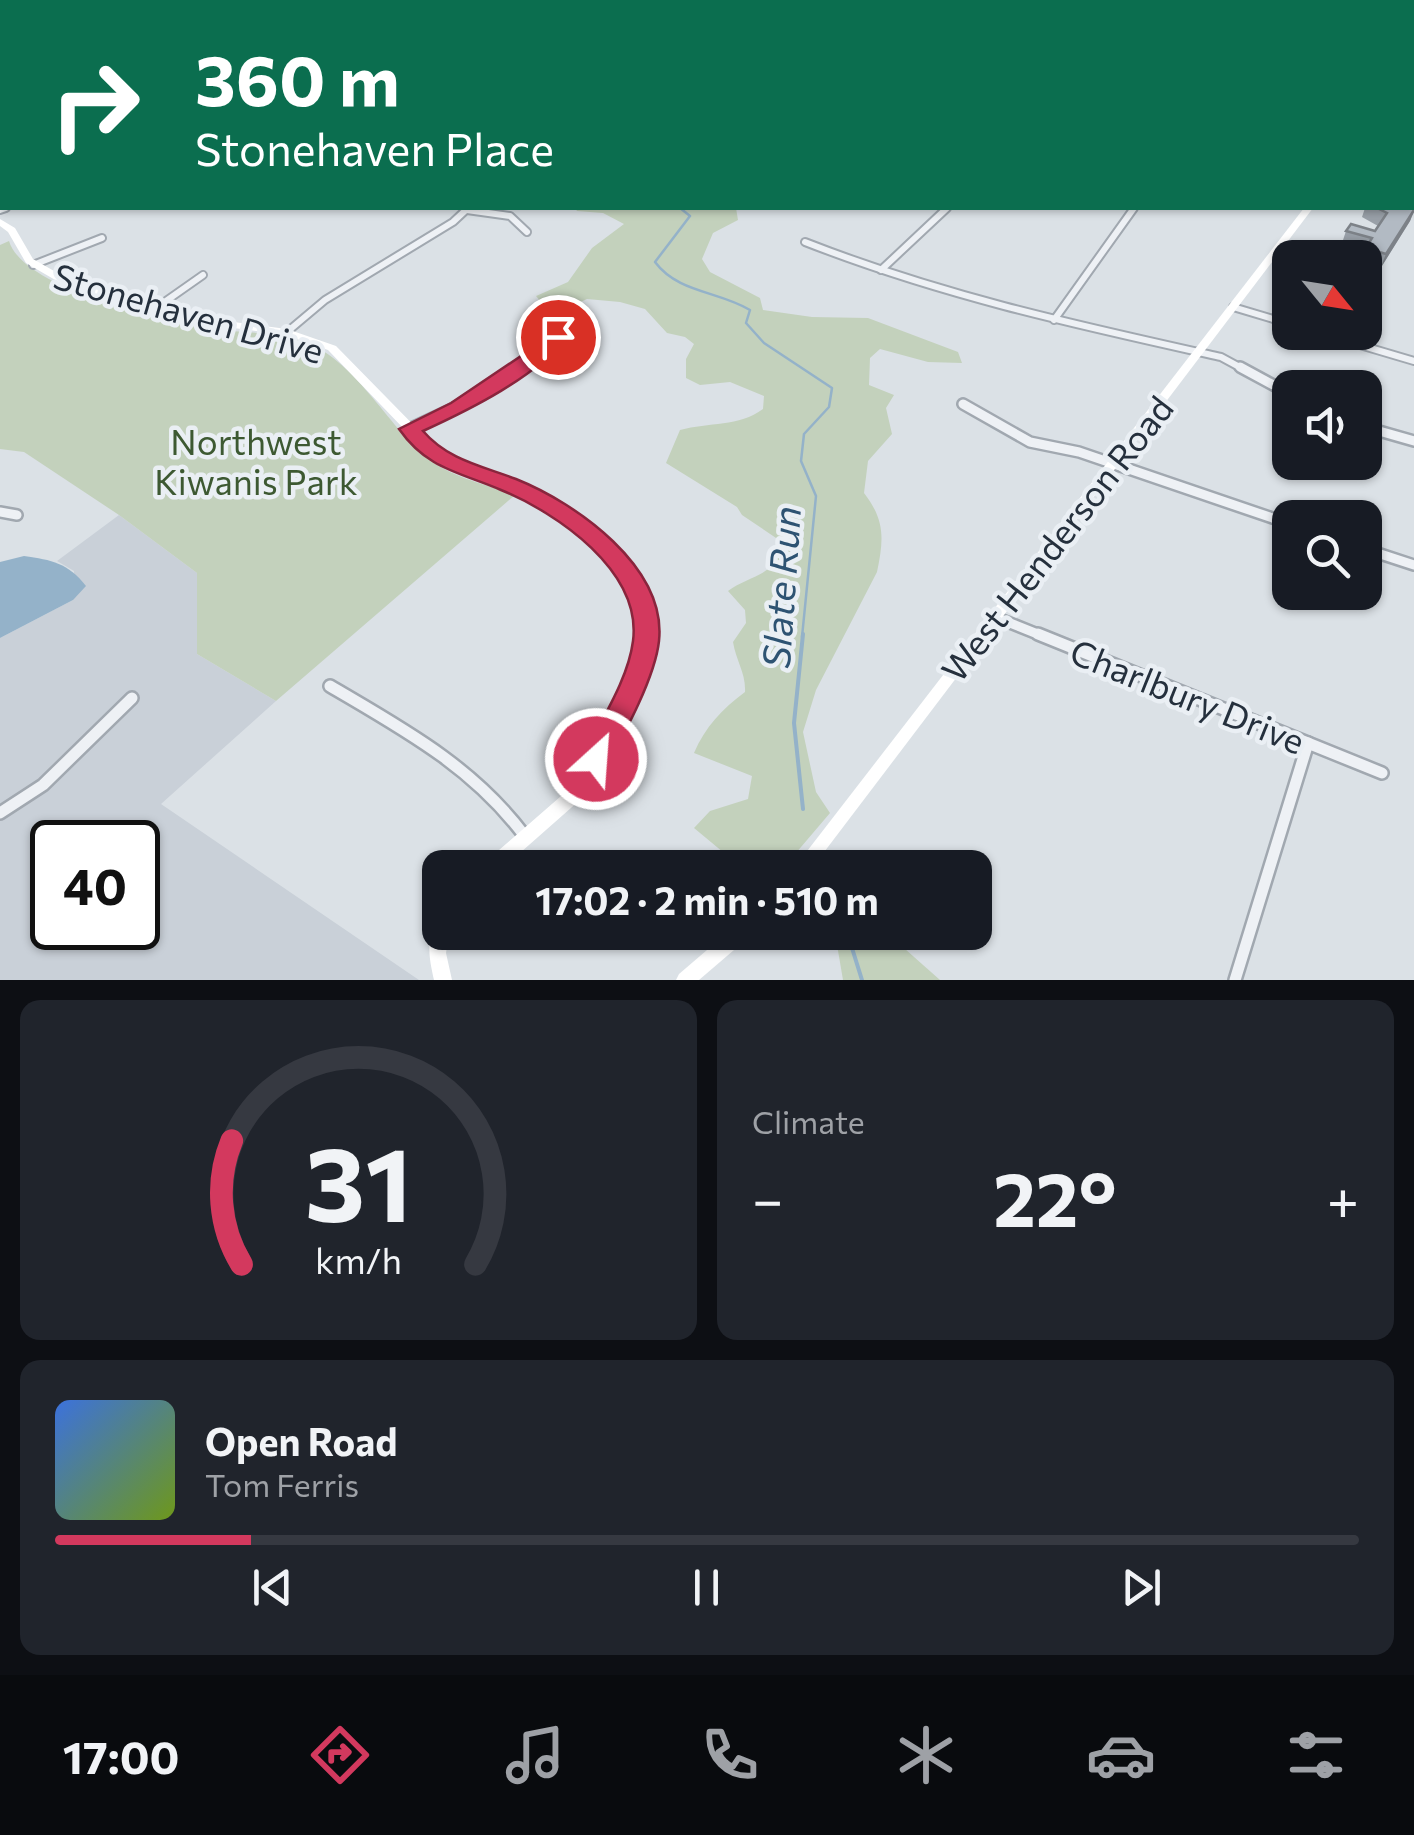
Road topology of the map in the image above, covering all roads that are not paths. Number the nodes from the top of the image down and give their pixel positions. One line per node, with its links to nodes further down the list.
1 (466, 210): 17 (street)
2 (473, 210): 7 (street)
3 (945, 210): 11 (street)
4 (1133, 210): 16 (street)
5 (1306, 210): 13 (street, West Henderson Road)
6 (0, 222): 10 (street, Stonehaven Drive)
7 (527, 232)
8 (102, 238): 10 (street)
9 (805, 242): 11 (street)
10 (33, 265): 14 (street, Stonehaven Drive)
11 (881, 270): 16 (street)
12 (203, 274): 14 (street)
13 (1233, 307): 15 (street); 20 (street, West Henderson Road)
14 (156, 308): 17 (street, Stonehaven Drive)
15 (1272, 319)
16 (1054, 320): 20 (street)
17 (287, 332): 24 (street, Stonehaven Drive)
18 (558, 337): 24 (street)
19 (1379, 350): 21 (street)
20 (1200, 351): 22 (street); 27 (street, West Henderson Road)
21 (1414, 360)
22 (1272, 386)
23 (963, 404): 27 (street)
24 (409, 429): 39 (street, Stonehaven Drive)
25 (1382, 432): 26 (street)
26 (1414, 441)
27 (1112, 464): 30 (street); 33 (street, West Henderson Road)
28 (0, 512): 29 (street)
29 (18, 516)
30 (1272, 518)
31 (1382, 555): 32 (street)
32 (1414, 566)
33 (995, 617): 36 (street, Charlbury Drive); 41 (street, West Henderson Road)
34 (330, 686): 39 (street)
35 (132, 698): 38 (street)
36 (1308, 744): 37 (street, Charlbury Drive); 46 (street)
37 (1382, 773)
38 (0, 812)
39 (524, 835): 40 (street, Stonehaven Drive)
40 (509, 850)
41 (816, 850)
42 (437, 950): 44 (street)
43 (721, 950): 45 (street)
44 (442, 980)
45 (685, 980)
46 (1235, 980)

